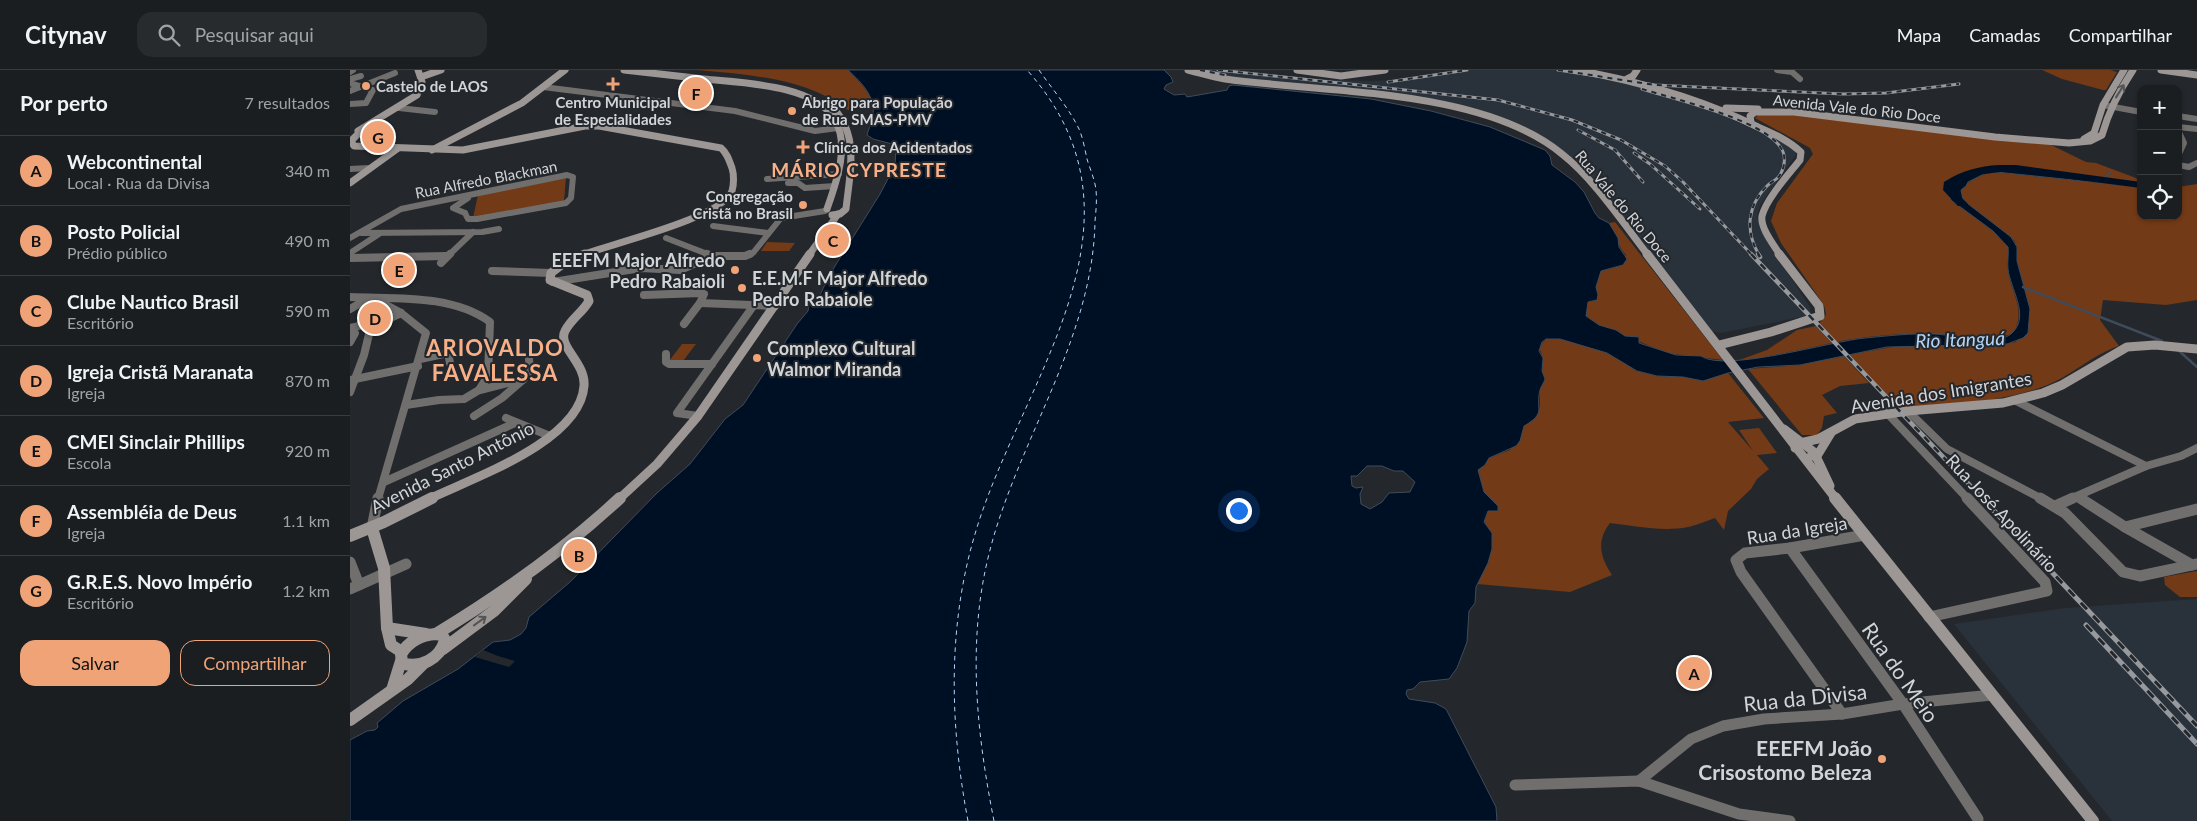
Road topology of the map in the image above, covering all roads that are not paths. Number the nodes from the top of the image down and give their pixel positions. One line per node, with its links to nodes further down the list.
1 (418, 70): 18 (street)
2 (441, 70): 18 (street)
3 (564, 70): 26 (street)
4 (624, 70): 19 (street)
5 (661, 70): 19 (street)
6 (1188, 70): 92 (street, Rua Vale do Rio Doce)
7 (1299, 70): 8 (street)
8 (1385, 70)
9 (1576, 70): 21 (street)
10 (1637, 70): 21 (street)
11 (1777, 70): 22 (street)
12 (2124, 70): 30 (street, Avenida Vale do Rio Doce)
13 (2133, 70): 31 (street, Avenida Vale do Rio Doce, one-way to 13)
14 (2161, 70): 16 (street)
15 (395, 73): 25 (street)
16 (2197, 75)
17 (361, 76): 20 (street)
18 (421, 77): 32 (street)
19 (701, 77): 24 (street)
20 (350, 79)
21 (1627, 79): 33 (street)
22 (1800, 79)
23 (350, 83): 25 (street)
24 (771, 85): 40 (street); 45 (street)
25 (365, 86): 27 (street); 28 (street)
26 (543, 87): 40 (street); 50 (street)
27 (350, 91)
28 (364, 103): 29 (street)
29 (350, 104)
30 (2103, 104): 31 (street); 34 (street, Avenida Vale do Rio Doce)
31 (2111, 106): 34 (street, Avenida Vale do Rio Doce); 35 (street)
32 (399, 108): 36 (street); 43 (street)
33 (1721, 110): 34 (street); 37 (street)
34 (1756, 111): 37 (street, Avenida Vale do Rio Doce); 37 (street, Avenida Vale do Rio Doce)
35 (2137, 111)
36 (435, 112)
37 (1746, 117): 92 (street, Avenida Vale do Rio Doce)
38 (2182, 117): 39 (street)
39 (2197, 119)
40 (838, 128): 47 (street)
41 (2182, 128): 42 (street)
42 (2197, 128)
43 (363, 129): 44 (street); 46 (street)
44 (350, 136)
45 (850, 146): 47 (street); 62 (street)
46 (359, 147): 48 (street); 49 (street)
47 (840, 147): 55 (street)
48 (350, 149): 49 (street)
49 (395, 150): 50 (street); 53 (street)
50 (431, 150): 79 (street)
51 (2197, 163): 52 (street)
52 (2182, 166)
53 (369, 168): 54 (street); 57 (street)
54 (350, 169)
55 (839, 174): 56 (street); 59 (street)
56 (767, 179)
57 (350, 183)
58 (785, 184): 59 (street)
59 (835, 186): 63 (street)
60 (468, 197): 61 (street, Rua Alfredo Blackman); 65 (street); 65 (street, Rua Alfredo Blackman); 70 (street, Rua Alfredo Blackman)
61 (546, 207): 64 (street); 65 (street)
62 (846, 207): 63 (street); 66 (street)
63 (826, 210): 66 (street); 71 (street)
64 (562, 211)
65 (465, 213)
66 (838, 214): 85 (street)
67 (713, 226): 71 (street)
68 (498, 228): 69 (street)
69 (473, 232): 72 (street); 77 (street)
70 (361, 233): 72 (street); 73 (street, Rua Alfredo Blackman)
71 (768, 233): 76 (street)
72 (380, 234): 75 (street)
73 (350, 238)
74 (666, 238): 76 (street)
75 (350, 253)
76 (712, 256): 79 (street)
77 (350, 258)
78 (492, 271): 79 (street)
79 (552, 277): 112 (street, Avenida Santo Antônio)
80 (644, 295): 83 (street)
81 (350, 297): 82 (street)
82 (372, 298): 86 (street); 87 (street); 101 (street)
83 (700, 303): 84 (street); 88 (street)
84 (754, 305): 85 (street); 98 (street)
85 (775, 306): 108 (street)
86 (350, 309)
87 (401, 313): 89 (street); 96 (street)
88 (684, 324)
89 (350, 328): 91 (street)
90 (370, 330): 100 (street)
91 (350, 342)
92 (1718, 345): 113 (street, Rua Vale do Rio Doce)
93 (2197, 350): 103 (street, Avenida dos Imigrantes)
94 (666, 354): 98 (street)
95 (528, 359): 99 (street)
96 (419, 362): 97 (street); 100 (street); 104 (street)
97 (450, 363)
98 (712, 364): 108 (street)
99 (524, 379): 101 (street); 107 (street)
100 (353, 380): 102 (street)
101 (480, 390): 104 (street)
102 (350, 392)
103 (2016, 401): 105 (street, Avenida dos Imigrantes); 116 (street)
104 (406, 405): 117 (street)
105 (1908, 411): 106 (street, Avenida dos Imigrantes); 120 (street)
106 (1887, 414): 111 (street, Avenida dos Imigrantes); 133 (street, Rua José Apolinário)
107 (474, 416)
108 (698, 416): 130 (street)
109 (506, 418): 110 (street)
110 (515, 422): 112 (street); 117 (street)
111 (1832, 432): 113 (street, Avenida dos Imigrantes); 115 (street, Avenida dos Imigrantes)
112 (550, 436): 123 (street, Avenida Santo Antônio)
113 (1800, 448): 115 (street); 118 (street)
114 (2197, 448): 116 (street)
115 (1817, 456): 118 (street)
116 (2146, 466): 119 (street)
117 (384, 482): 123 (street)
118 (1834, 496): 124 (street)
119 (2078, 497): 120 (street); 122 (street)
120 (2055, 506): 129 (street)
121 (2197, 509): 122 (street)
122 (2125, 527): 129 (street)
123 (372, 528): 125 (street, Avenida Santo Antônio); 131 (street)
124 (1865, 535): 126 (street, Rua da Igreja); 133 (street)
125 (350, 536)
126 (1790, 548): 141 (street, Rua do Meio); 142 (street, Rua da Igreja)
127 (350, 562): 132 (street)
128 (406, 564): 131 (street)
129 (2194, 565)
130 (533, 571): 135 (street); 136 (street, one-way to 130)
131 (384, 574): 132 (street); 134 (street)
132 (354, 587)
133 (1929, 617): 140 (street)
134 (388, 628): 135 (street); 137 (street)
135 (433, 634): 136 (street); 137 (street)
136 (442, 649): 138 (street)
137 (401, 657): 138 (street); 139 (street)
138 (426, 662): 139 (street)
139 (392, 690): 143 (street)
140 (1992, 695): 141 (street, Rua da Divisa); 148 (street)
141 (1903, 704): 142 (street, Rua da Divisa); 146 (street, Rua do Meio)
142 (1842, 714): 144 (street, Rua da Divisa)
143 (350, 720)
144 (1639, 781): 145 (street); 147 (street)
145 (1515, 786)
146 (1978, 819)
147 (1790, 821)
148 (2092, 821)

